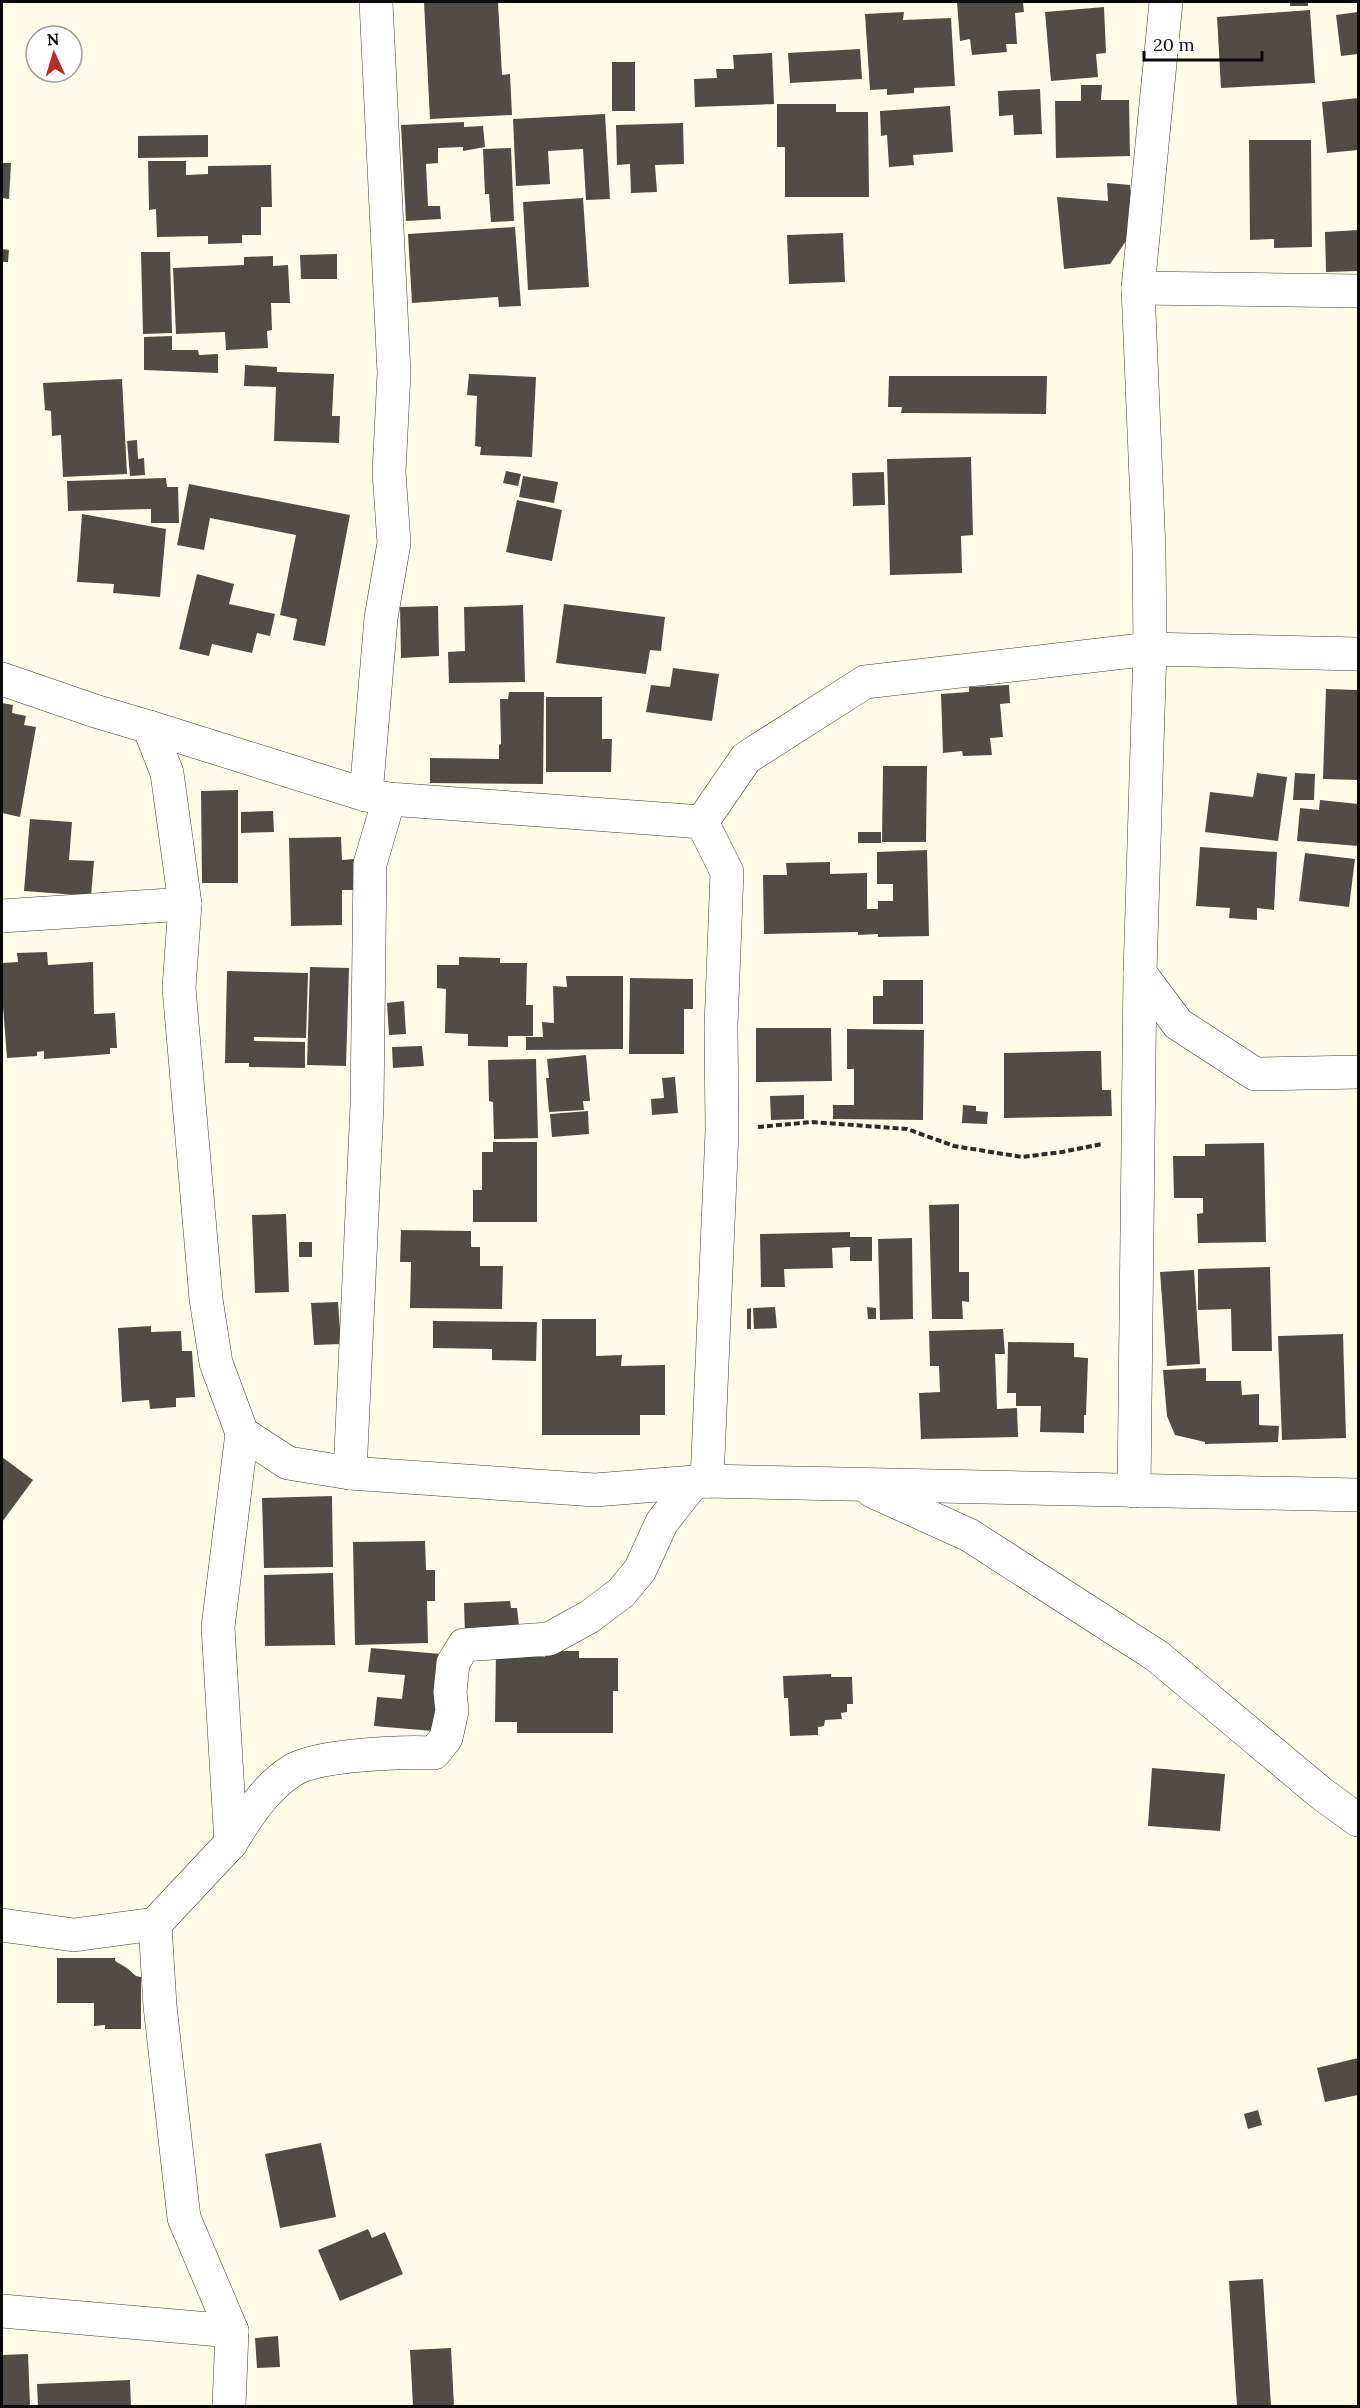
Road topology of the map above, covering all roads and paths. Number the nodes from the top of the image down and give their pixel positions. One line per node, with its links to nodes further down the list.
1 (376, 2): 9 (street)
2 (1166, 2): 3 (street)
3 (1138, 288): 4 (street); 5 (street)
4 (1359, 291)
5 (1150, 649): 6 (street); 10 (street); 13 (street)
6 (1359, 654)
7 (2, 679): 8 (street)
8 (148, 726): 9 (street); 11 (street)
9 (377, 797): 10 (street); 18 (street)
10 (702, 822): 16 (street)
11 (185, 904): 12 (street); 17 (street)
12 (2, 916)
13 (1140, 974): 14 (street); 15 (street)
14 (1359, 1072)
15 (1138, 1110): 16 (path); 21 (street)
16 (722, 1131): 19 (street)
17 (242, 1433): 18 (street); 24 (street)
18 (350, 1473): 19 (street)
19 (700, 1482): 20 (street); 24 (street)
20 (860, 1485): 21 (street); 23 (street)
21 (1134, 1491): 22 (street)
22 (1359, 1495)
23 (1359, 1820)
24 (231, 1843): 25 (street)
25 (156, 1924): 26 (street); 28 (street)
26 (2, 1925)
27 (2, 2311): 28 (street)
28 (232, 2331): 29 (street)
29 (229, 2406)

